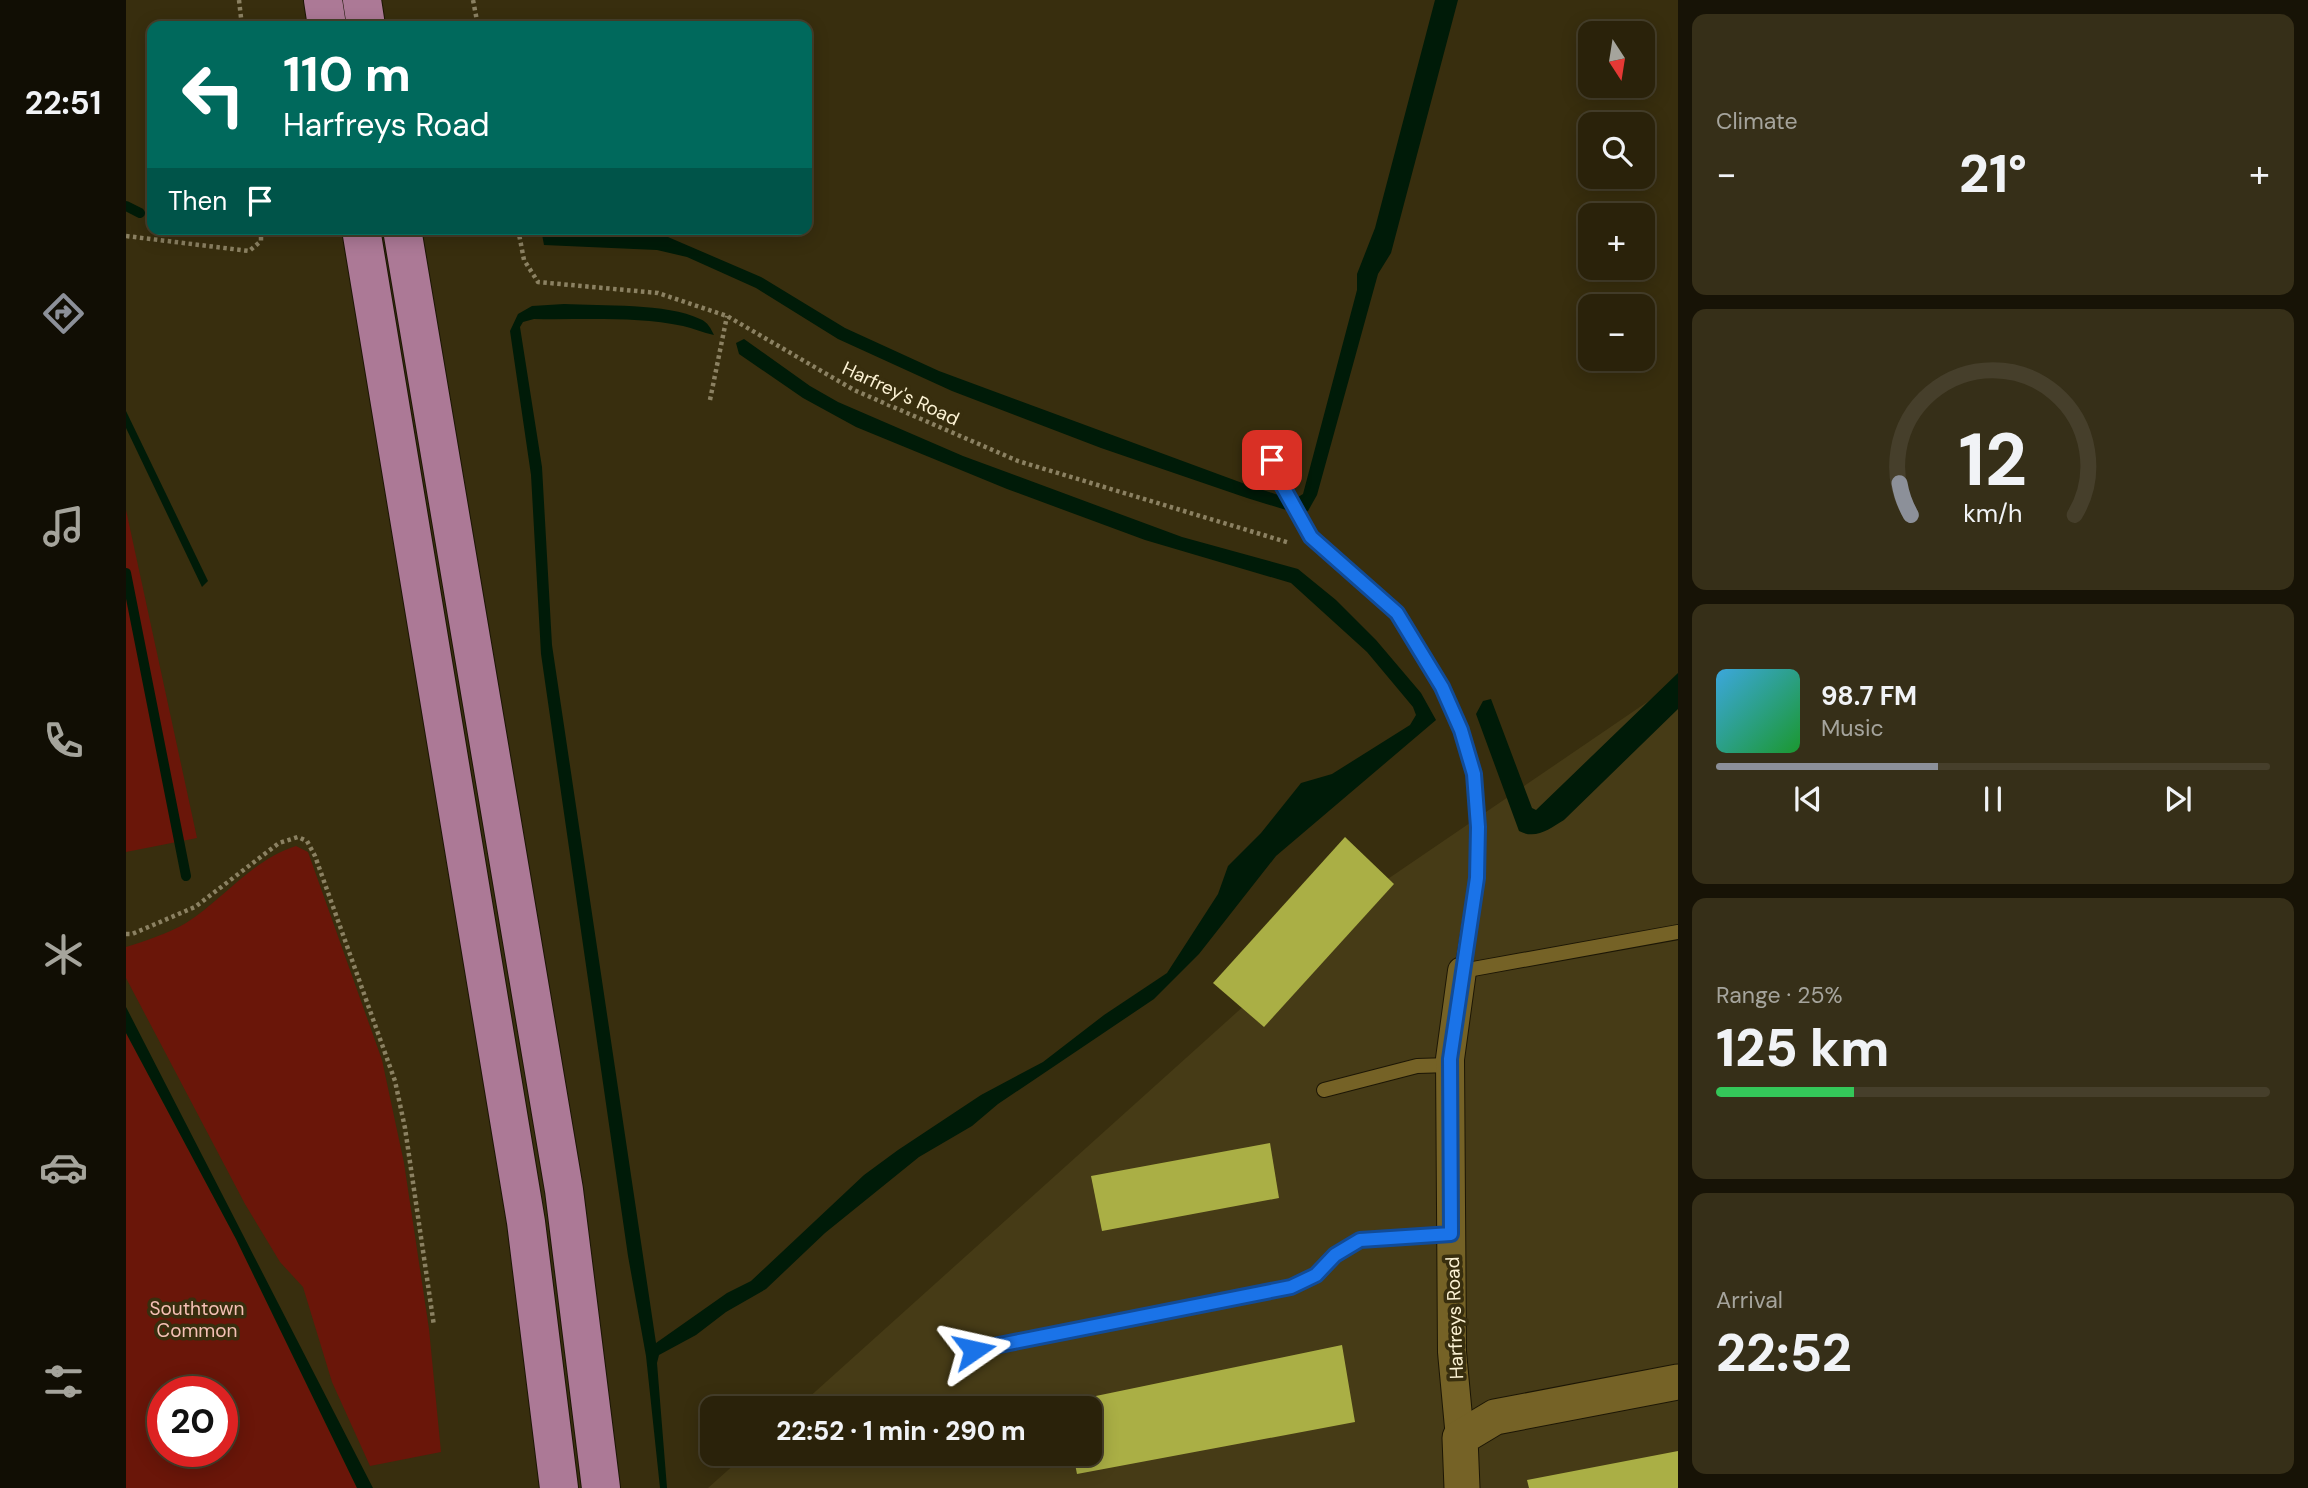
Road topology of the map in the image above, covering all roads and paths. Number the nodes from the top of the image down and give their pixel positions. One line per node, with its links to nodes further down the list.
1 (239, 0): 5 (path)
2 (323, 0): 6 (highway)
3 (362, 0): 7 (highway)
4 (473, 0): 8 (path)
5 (241, 21)
6 (326, 21)
7 (365, 21)
8 (477, 21)
9 (261, 235): 13 (path)
10 (362, 235): 28 (highway)
11 (403, 235): 29 (highway)
12 (519, 235): 14 (path, Harfrey's Road)
13 (126, 236)
14 (727, 316): 15 (path); 17 (path, Harfrey's Road)
15 (710, 400)
16 (1272, 460): 17 (lane, Harfreys Road)
17 (1311, 537): 20 (lane, Harfreys Road)
18 (1678, 932): 20 (lane)
19 (126, 934): 24 (path)
20 (1462, 971): 21 (street, Harfreys Road)
21 (1450, 1065): 22 (lane); 23 (street, Harfreys Road)
22 (1324, 1090)
23 (1451, 1234): 25 (lane); 27 (street, Harfreys Road)
24 (435, 1326)
25 (974, 1350)
26 (1678, 1382): 27 (street)
27 (1460, 1438): 30 (street, Harfreys Road)
28 (559, 1488)
29 (601, 1488)
30 (1462, 1488)

